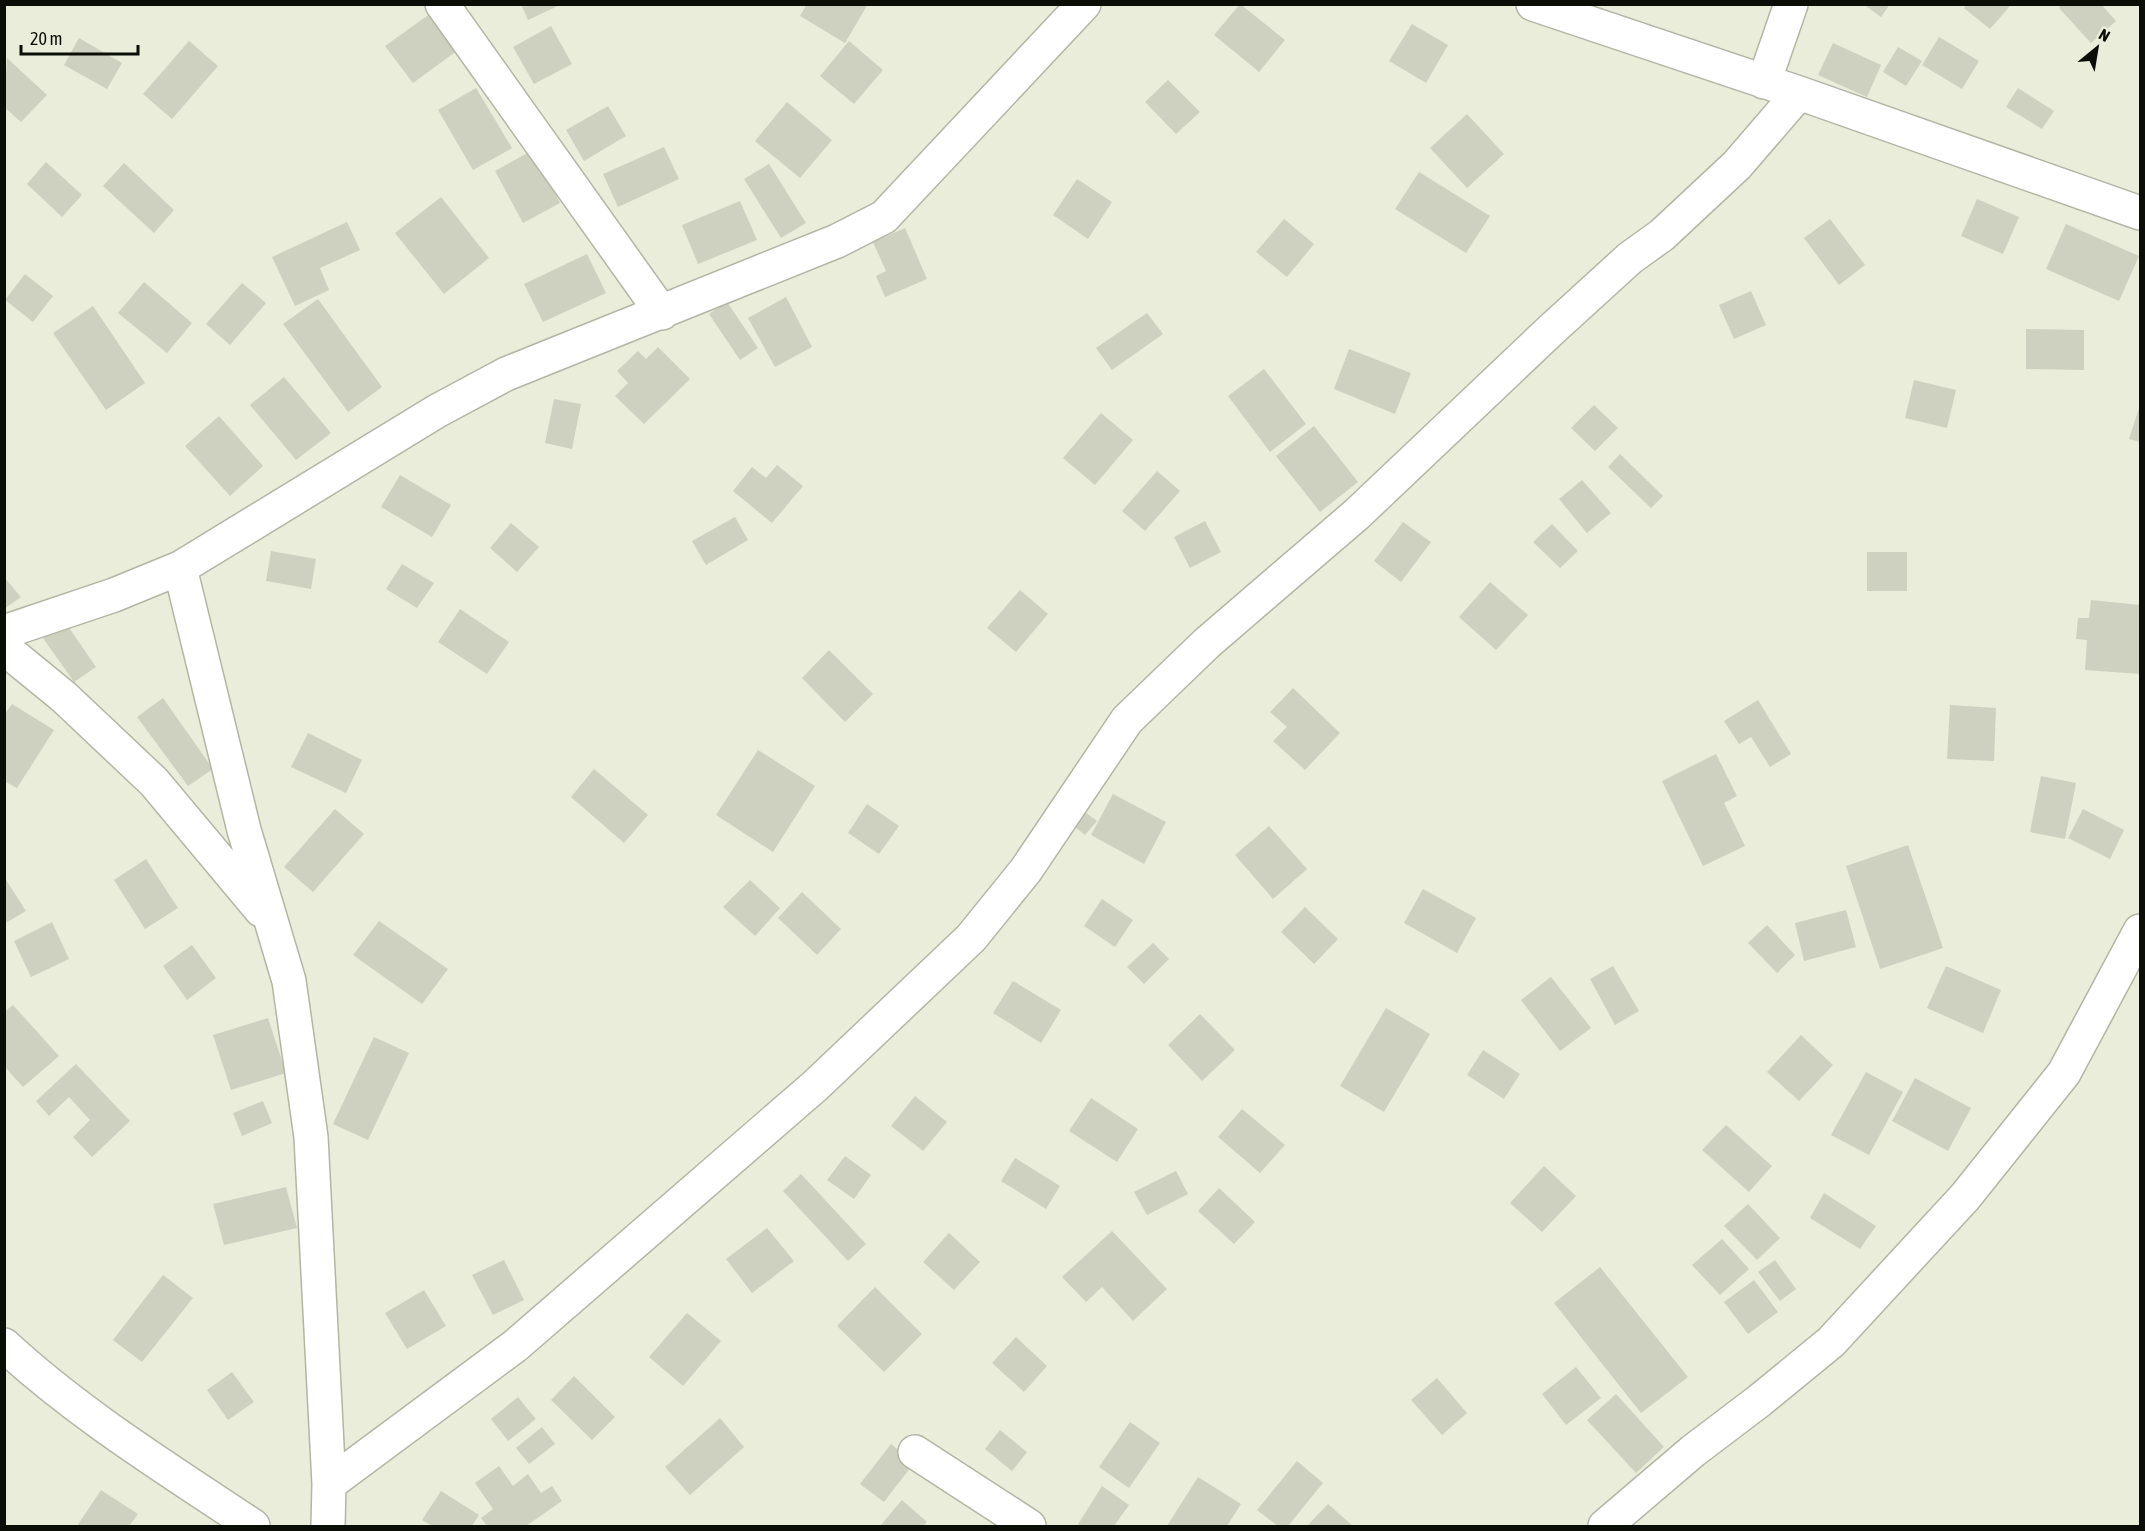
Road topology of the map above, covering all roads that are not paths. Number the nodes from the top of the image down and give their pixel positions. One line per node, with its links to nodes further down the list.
1 (442, 4): 8 (street)
2 (1084, 4): 8 (street)
3 (1533, 4): 5 (street)
4 (1791, 4): 5 (street)
5 (1764, 82): 6 (street)
6 (1799, 93): 7 (street); 16 (street)
7 (2140, 213)
8 (662, 313): 9 (street)
9 (180, 567): 10 (street); 12 (street)
10 (4, 632)
11 (4, 648): 12 (street)
12 (271, 923): 16 (street)
13 (2140, 931): 20 (street)
14 (4, 1345): 17 (street)
15 (915, 1452): 19 (street)
16 (329, 1484): 18 (street)
17 (253, 1527)
18 (328, 1527)
19 (1029, 1527)
20 (1605, 1527)

